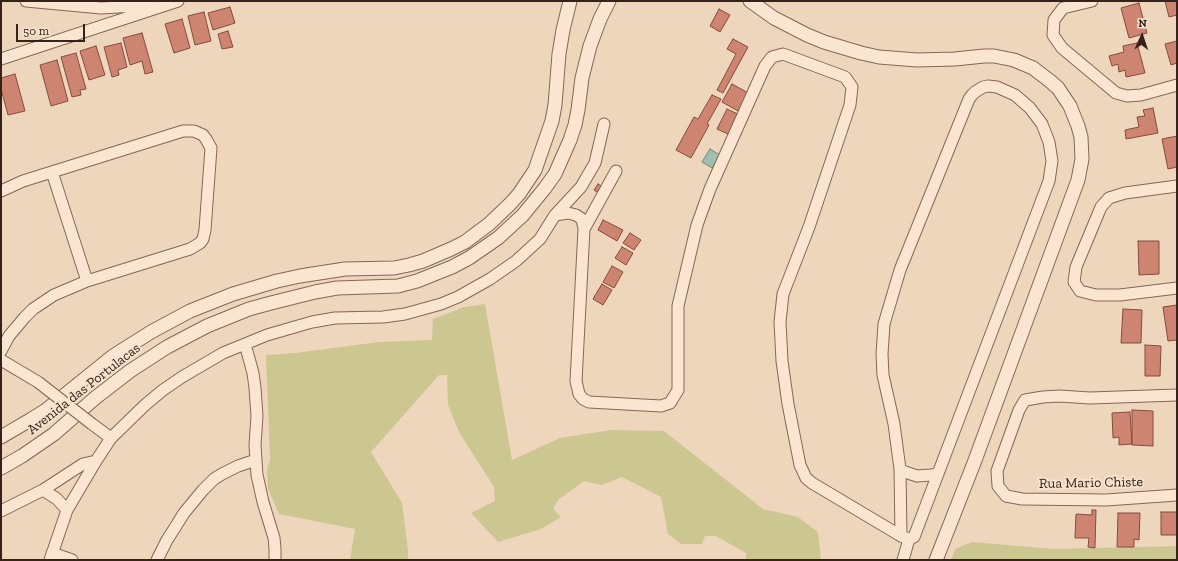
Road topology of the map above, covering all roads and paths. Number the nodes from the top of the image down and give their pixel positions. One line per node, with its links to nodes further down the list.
1 (26, 1): 8 (street)
2 (178, 1): 7 (street)
3 (570, 1): 12 (street, Avenida das Portulacas)
4 (609, 1): 14 (street, Avenida das Portulacas)
5 (750, 1): 44 (street)
6 (1092, 1): 11 (street)
7 (167, 5): 8 (street); 9 (street)
8 (101, 8): 9 (street)
9 (105, 25): 10 (street)
10 (1, 59)
11 (1177, 85)
12 (555, 105): 14 (street); 27 (street, Avenida das Portulacas)
13 (604, 124): 19 (street)
14 (575, 125): 31 (street, Avenida das Portulacas)
15 (52, 172): 18 (street); 21 (street); 21 (street)
16 (616, 172): 20 (street)
17 (1177, 186): 22 (street)
18 (1, 190)
19 (555, 216): 20 (street); 23 (street)
20 (584, 229): 38 (street)
21 (87, 281): 24 (street)
22 (1177, 288)
23 (245, 344): 28 (street); 29 (street)
24 (1, 352)
25 (1, 360): 28 (street, bridge)
26 (1177, 395): 35 (street, Rua Mario Chiste)
27 (1, 437)
28 (111, 438): 30 (street)
29 (256, 460): 41 (street); 42 (street)
30 (96, 461): 34 (street); 36 (street)
31 (1, 468)
32 (900, 469): 33 (street); 33 (street); 38 (street)
33 (938, 474): 38 (street)
34 (43, 490): 36 (street); 37 (street)
35 (1177, 495)
36 (67, 510): 39 (street)
37 (1, 511)
38 (905, 538): 43 (street)
39 (51, 557): 40 (street)
40 (72, 560)
41 (157, 560)
42 (274, 560)
43 (903, 560)
44 (936, 560)

